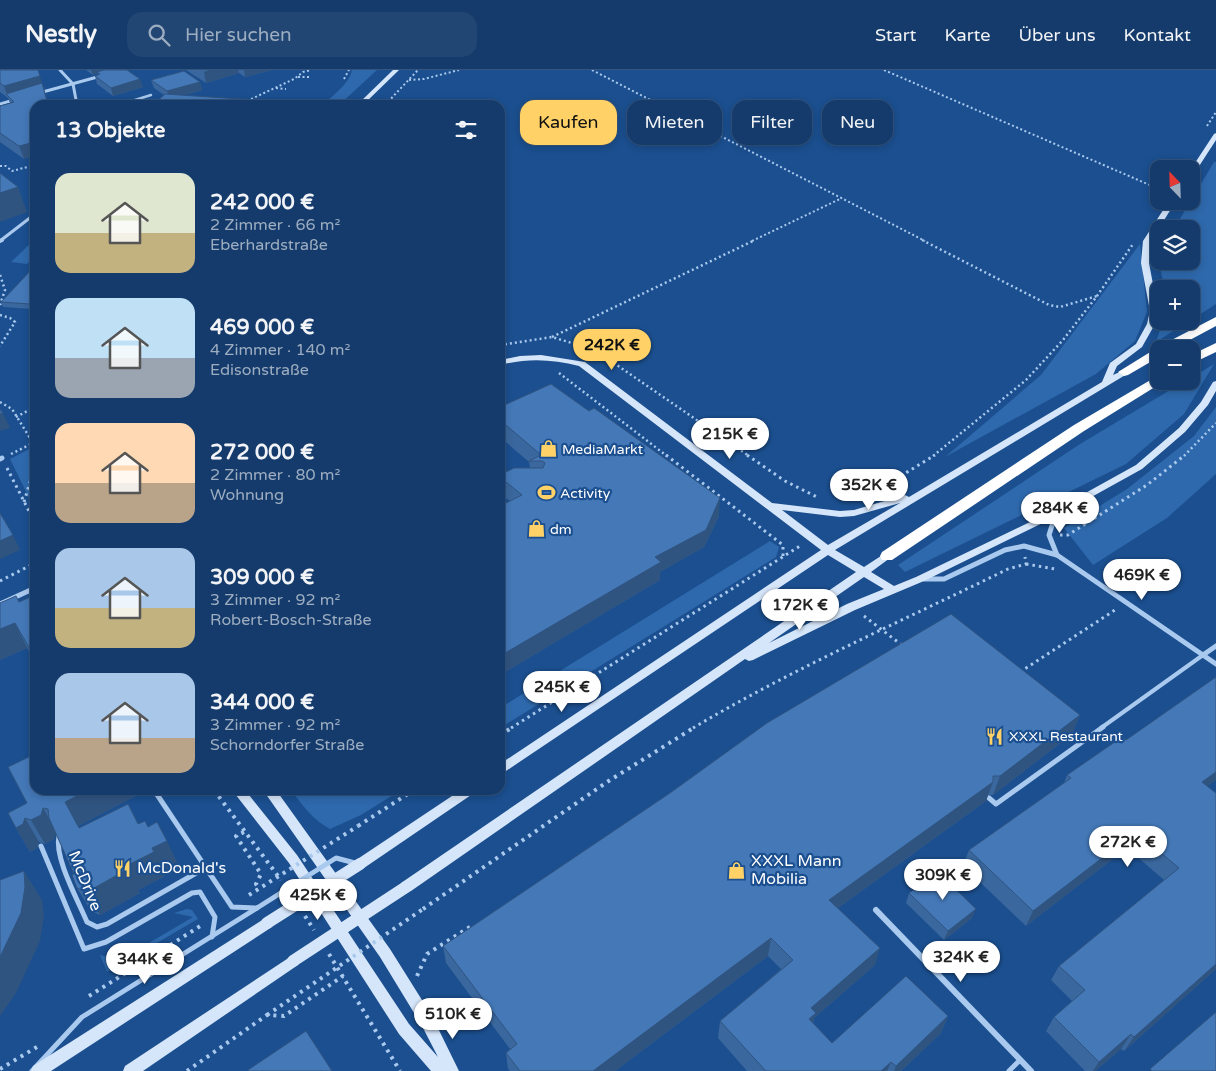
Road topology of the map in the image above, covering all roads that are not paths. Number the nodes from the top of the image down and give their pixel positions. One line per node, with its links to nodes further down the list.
1 (60, 70): 4 (street)
2 (396, 70): 10 (main road)
3 (106, 75): 4 (street)
4 (73, 84): 5 (street); 8 (street)
5 (36, 94)
6 (151, 94): 9 (lane)
7 (18, 99): 11 (street)
8 (76, 100)
9 (134, 100)
10 (365, 100)
11 (0, 104)
12 (1216, 136): 13 (main road)
13 (1200, 160)
14 (1166, 210): 24 (main road)
15 (30, 218): 16 (street)
16 (0, 241)
17 (1214, 322): 18 (highway)
18 (1181, 340)
19 (1216, 347): 20 (highway)
20 (1200, 355)
21 (1150, 357): 23 (highway)
22 (505, 362): 28 (main road)
23 (1124, 372): 24 (main road)
24 (1106, 382): 27 (main road)
25 (1216, 384): 29 (main road)
26 (1150, 385): 32 (highway)
27 (922, 492): 28 (main road); 30 (main road)
28 (771, 506): 30 (main road)
29 (1056, 513): 31 (street); 34 (main road)
30 (828, 550): 33 (main road); 42 (main road)
31 (1057, 554): 34 (street); 39 (street)
32 (887, 556): 33 (main road)
33 (862, 572): 36 (main road); 41 (main road)
34 (920, 578): 36 (main road)
35 (30, 590): 37 (street)
36 (893, 590): 41 (main road)
37 (0, 604)
38 (1216, 646): 39 (street)
39 (1203, 655): 40 (street); 47 (lane)
40 (1216, 664)
41 (724, 669): 58 (main road, bridge)
42 (505, 767)
43 (157, 795): 51 (lane)
44 (242, 795): 59 (main road)
45 (272, 795): 60 (main road)
46 (463, 795): 50 (main road)
47 (989, 798)
48 (59, 836): 51 (lane, McDrive)
49 (41, 846): 54 (lane)
50 (360, 864): 52 (lane, bridge); 57 (main road, bridge)
51 (206, 868): 52 (lane)
52 (257, 908): 54 (lane)
53 (876, 910): 55 (street)
54 (212, 937): 56 (lane)
55 (1020, 1060): 61 (lane); 62 (street)
56 (32, 1071)
57 (38, 1071)
58 (130, 1071)
59 (440, 1071)
60 (452, 1071)
61 (1009, 1071)
62 (1031, 1071)

